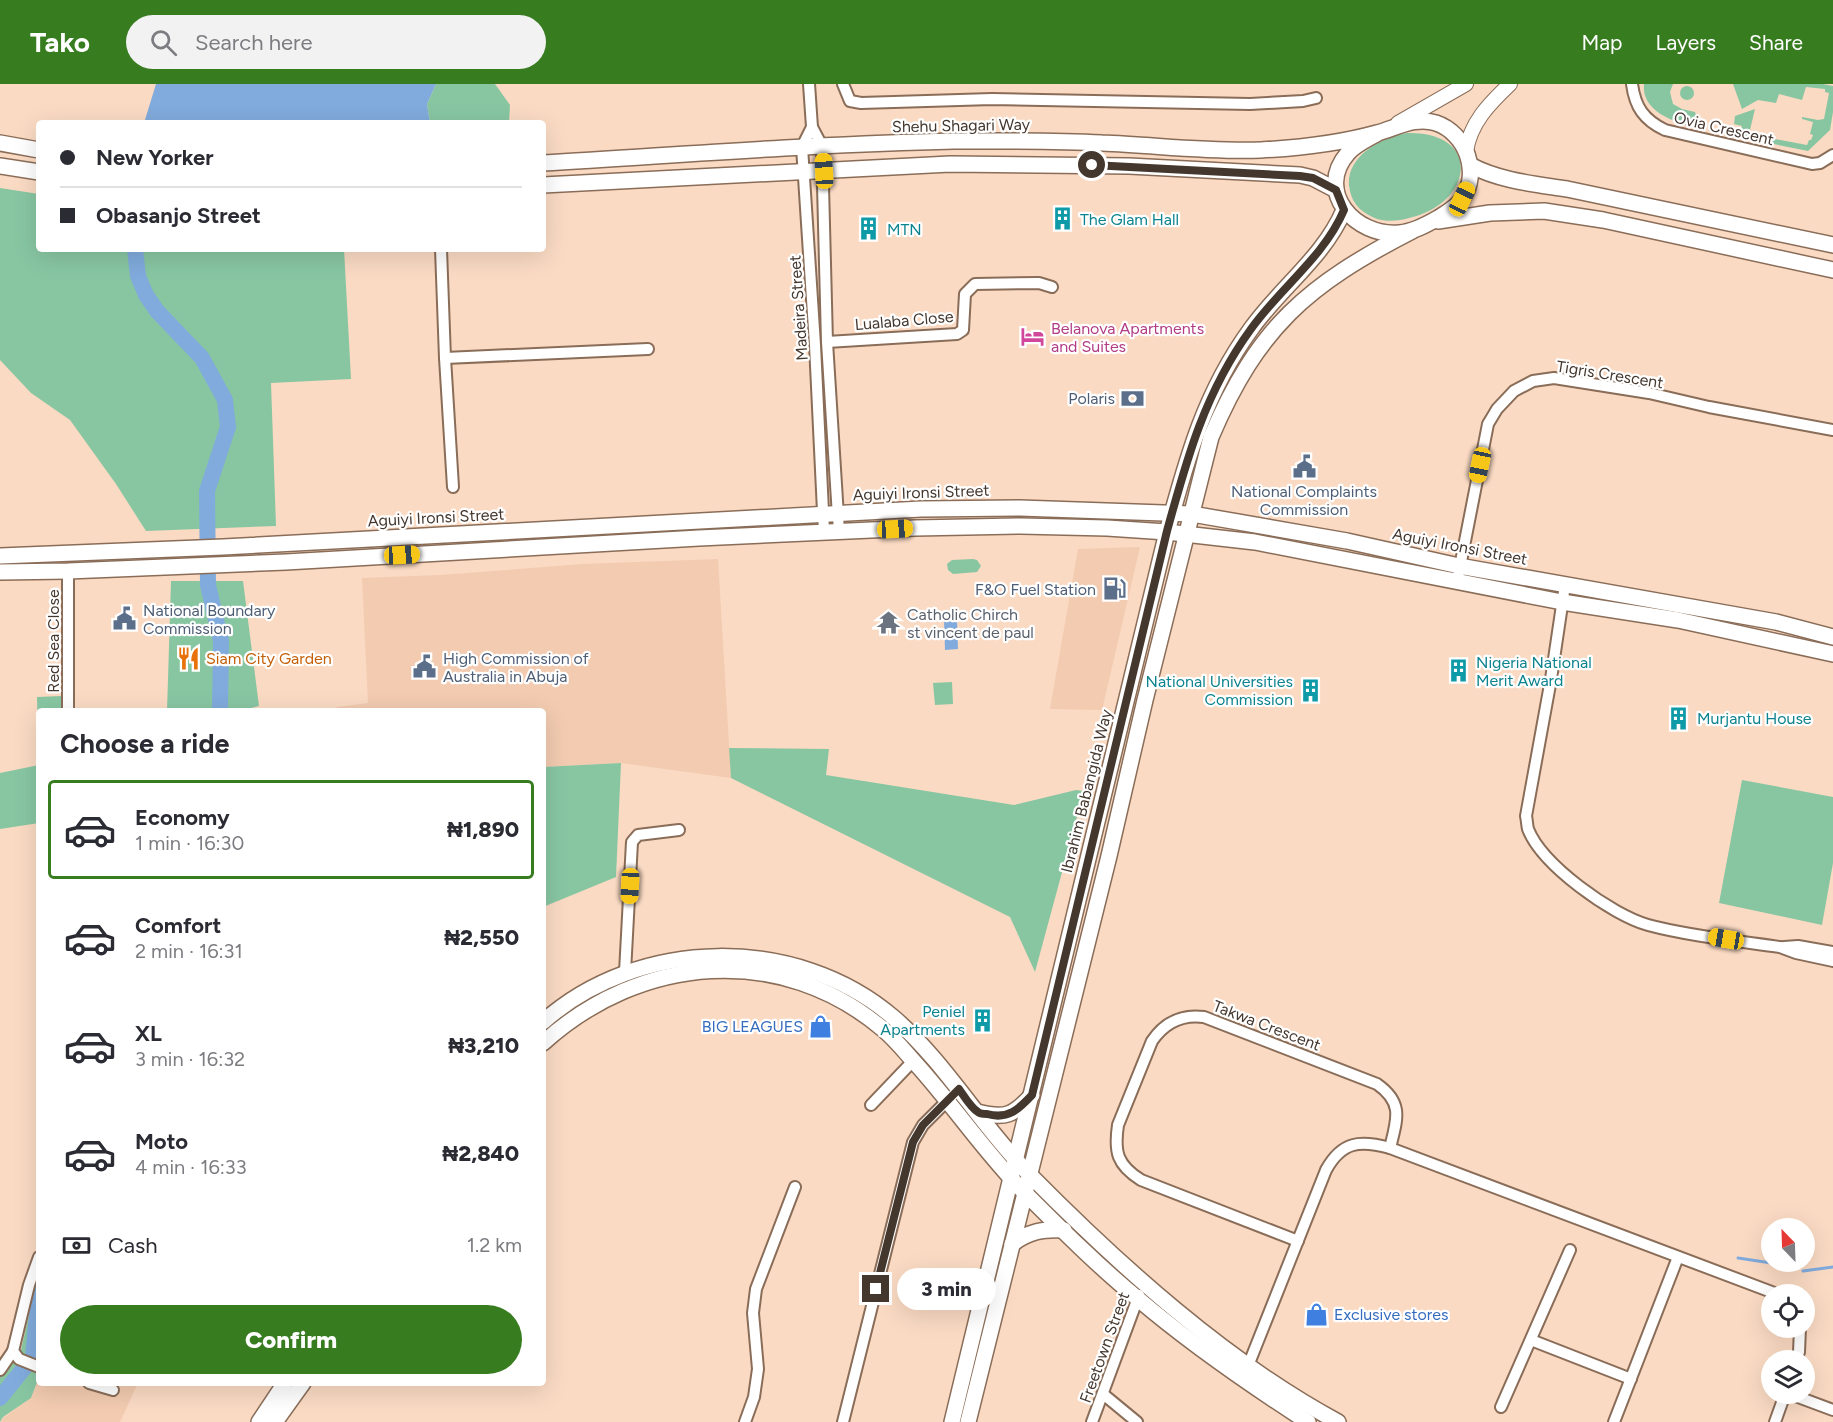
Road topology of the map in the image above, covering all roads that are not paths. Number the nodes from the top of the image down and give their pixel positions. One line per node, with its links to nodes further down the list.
1 (809, 84): 7 (street)
2 (843, 84): 6 (street)
3 (1466, 84): 8 (street)
4 (1509, 84): 14 (street)
5 (1632, 84): 13 (street, Ovia Crescent)
6 (1316, 98)
7 (812, 127): 10 (street); 11 (street)
8 (1383, 131): 10 (main road, Shehu Shagari Way); 14 (main road); 21 (main road)
9 (0, 143): 12 (main road)
10 (822, 146): 11 (main road, Shehu Shagari Way); 17 (street)
11 (802, 147): 15 (main road, Shehu Shagari Way); 19 (street, Madeira Street)
12 (36, 149)
13 (1833, 155)
14 (1468, 158): 23 (main road); 25 (main road)
15 (546, 163)
16 (0, 166): 18 (main road)
17 (824, 171): 19 (main road); 21 (main road); 29 (street)
18 (36, 172)
19 (804, 173): 20 (main road); 35 (street, Madeira Street)
20 (546, 185)
21 (1336, 190): 22 (main road)
22 (1344, 210): 24 (main road); 34 (main road, Ibrahim Babangida Way)
23 (1432, 222): 24 (main road); 27 (main road)
24 (1412, 231): 36 (main road)
25 (1833, 245)
26 (441, 252): 31 (street)
27 (1833, 270)
28 (1052, 287): 29 (street, Lualaba Close)
29 (827, 342): 35 (street)
30 (648, 349): 31 (street)
31 (445, 358): 33 (street)
32 (1833, 430): 42 (street, Tigris Crescent)
33 (453, 488)
34 (1172, 512): 35 (main road, Aguiyi Ironsi Street); 36 (main road, Aguiyi Ironsi Street); 37 (main road, Ibrahim Babangida Way)
35 (831, 513): 38 (street); 40 (main road, Aguiyi Ironsi Street)
36 (1192, 514): 39 (main road); 42 (main road, Aguiyi Ironsi Street)
37 (1167, 531): 38 (main road, Aguiyi Ironsi Street); 39 (main road, Aguiyi Ironsi Street); 60 (main road, Ibrahim Babangida Way)
38 (832, 532): 40 (main road, Aguiyi Ironsi Street)
39 (1187, 534): 45 (main road, Aguiyi Ironsi Street); 65 (main road)
40 (223, 555): 41 (main road, Aguiyi Ironsi Street); 43 (main road, Aguiyi Ironsi Street)
41 (0, 556)
42 (1460, 566): 45 (street, Tigris Crescent); 46 (main road, Aguiyi Ironsi Street)
43 (68, 571): 44 (main road, Aguiyi Ironsi Street); 50 (street, Red Sea Close)
44 (0, 572)
45 (1457, 582): 47 (main road, Aguiyi Ironsi Street)
46 (1565, 585): 47 (street); 48 (main road, Aguiyi Ironsi Street)
47 (1562, 602): 49 (main road, Aguiyi Ironsi Street); 52 (street)
48 (1833, 637)
49 (1833, 654)
50 (69, 708)
51 (679, 830): 55 (street)
52 (1780, 947): 53 (street); 54 (street)
53 (1833, 952)
54 (1833, 961)
55 (625, 972): 56 (main road); 59 (main road)
56 (546, 1020)
57 (546, 1041): 58 (main road)
58 (913, 1061): 59 (main road); 61 (street)
59 (954, 1095): 62 (main road); 66 (main road); 96 (street)
60 (1032, 1095): 62 (main road); 64 (main road, Ibrahim Babangida Way)
61 (871, 1105)
62 (977, 1112): 64 (main road)
63 (1390, 1148): 70 (street); 70 (street, Takwa Crescent); 73 (street)
64 (1016, 1161): 65 (main road); 66 (main road, Ibrahim Babangida Way)
65 (1030, 1175): 68 (main road); 75 (main road)
66 (1011, 1179): 68 (main road); 97 (main road, Ibrahim Babangida Way)
67 (795, 1186): 95 (street)
68 (1025, 1193): 69 (main road); 71 (main road)
69 (1064, 1230): 71 (main road); 77 (main road)
70 (1298, 1240): 82 (street)
71 (1012, 1244): 98 (main road)
72 (1570, 1250): 78 (street)
73 (1678, 1257): 76 (street); 83 (street)
74 (36, 1265): 79 (street)
75 (1144, 1284): 77 (street, Freetown Street); 82 (main road)
76 (1761, 1288)
77 (1137, 1298): 82 (main road); 88 (street, Freetown Street)
78 (1531, 1340): 83 (street); 91 (street)
79 (16, 1355): 80 (street); 81 (street)
80 (36, 1365)
81 (0, 1370)
82 (1245, 1373): 101 (main road); 102 (main road)
83 (1631, 1379): 103 (street)
84 (99, 1386): 87 (street)
85 (283, 1386): 93 (main road)
86 (301, 1386): 94 (main road)
87 (112, 1390)
88 (1103, 1394): 99 (street, Freetown Street); 100 (street)
89 (1815, 1403): 92 (street)
90 (1781, 1404): 104 (street)
91 (1501, 1407)
92 (1833, 1410)
93 (259, 1422)
94 (275, 1422)
95 (745, 1422)
96 (843, 1422)
97 (952, 1422)
98 (968, 1422)
99 (1092, 1422)
100 (1137, 1422)
101 (1308, 1422)
102 (1338, 1422)
103 (1614, 1422)
104 (1775, 1422)

